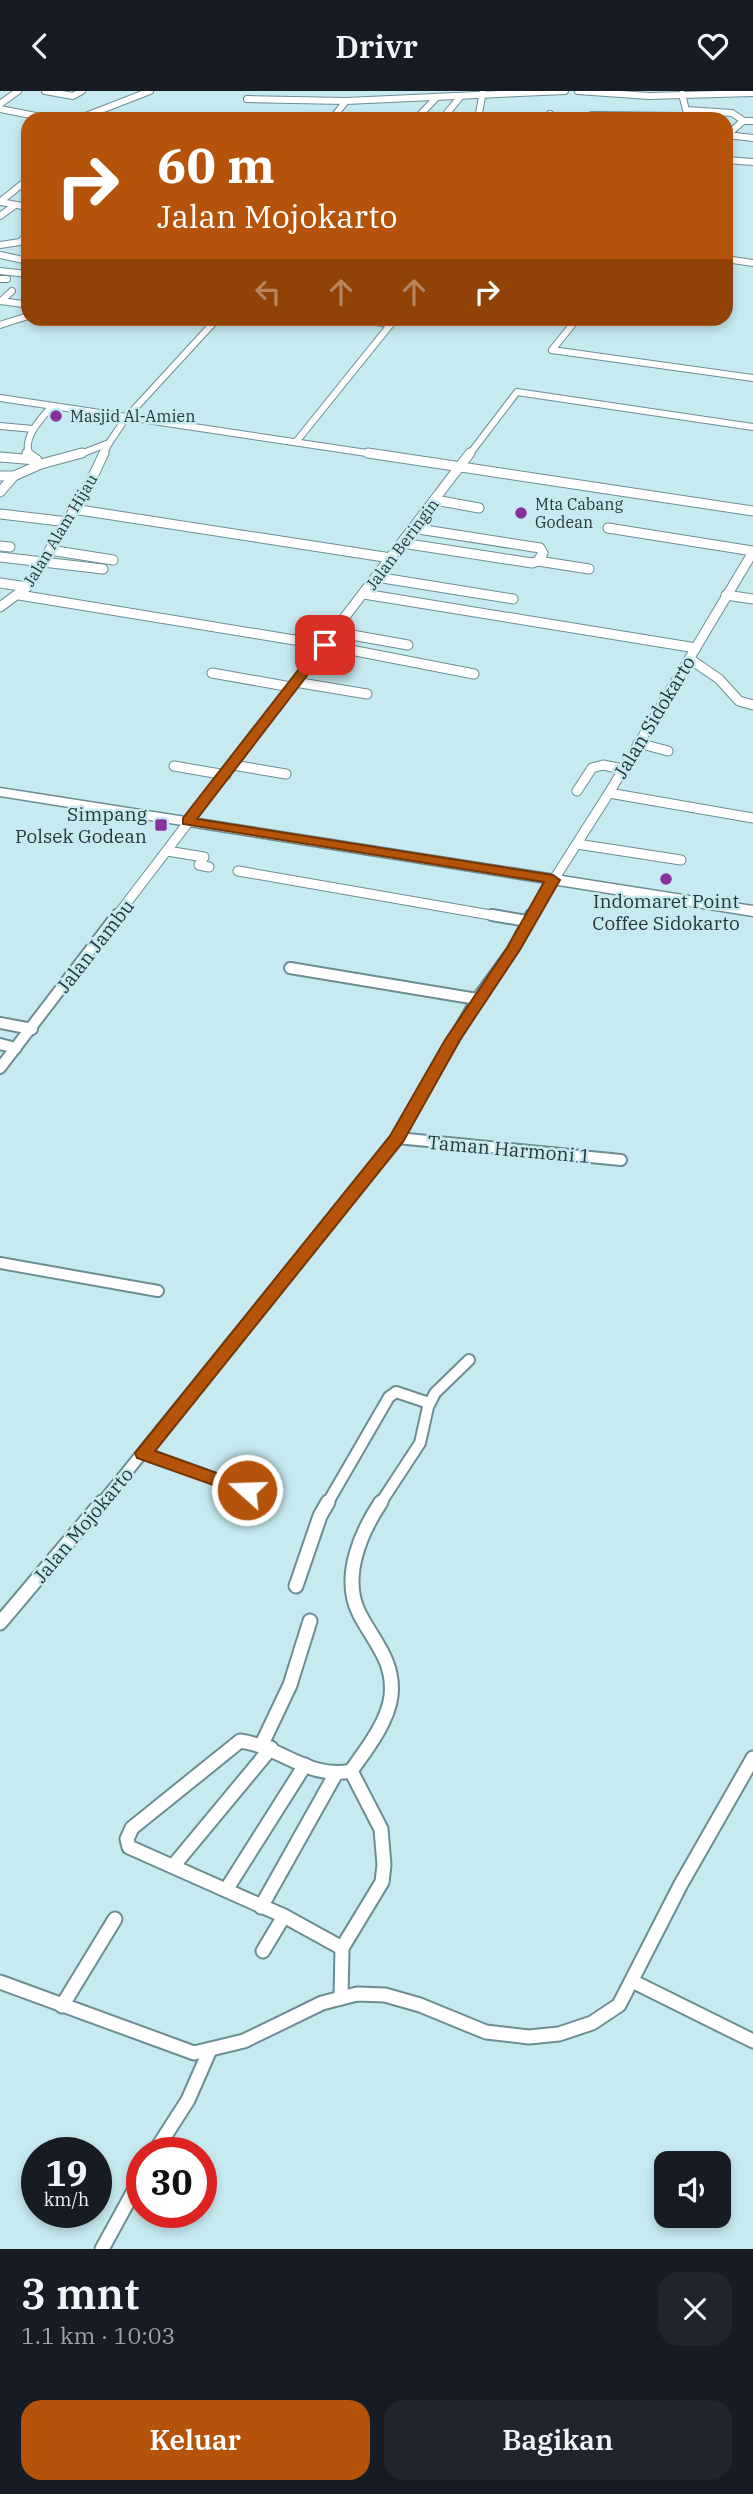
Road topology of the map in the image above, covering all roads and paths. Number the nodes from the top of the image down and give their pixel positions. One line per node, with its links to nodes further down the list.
1 (18, 91): 28 (street)
2 (46, 91): 3 (street)
3 (82, 91)
4 (150, 91): 30 (street)
5 (276, 91): 23 (street)
6 (549, 91): 7 (street); 13 (street)
7 (555, 91): 8 (street); 26 (street)
8 (565, 91)
9 (578, 91): 10 (street)
10 (592, 91): 14 (street)
11 (334, 92): 24 (street)
12 (380, 92): 22 (street)
13 (483, 93): 18 (street); 34 (street)
14 (614, 93): 19 (street); 27 (street)
15 (684, 93): 17 (street); 19 (street); 36 (street)
16 (753, 93): 17 (street)
17 (715, 94): 36 (street)
18 (461, 96): 20 (street); 33 (street)
19 (649, 96): 35 (street)
20 (437, 97): 22 (street); 32 (street)
21 (247, 99): 23 (street)
22 (374, 99): 25 (street)
23 (268, 100): 24 (street)
24 (327, 101): 25 (street)
25 (346, 101): 31 (street)
26 (555, 101)
27 (613, 104)
28 (0, 106): 29 (street)
29 (24, 112)
30 (96, 112)
31 (337, 112)
32 (423, 112)
33 (448, 112)
34 (479, 112)
35 (639, 112)
36 (716, 112)
37 (733, 114): 38 (street)
38 (744, 121): 39 (street); 40 (street)
39 (753, 121)
40 (733, 130)
41 (733, 136): 42 (street)
42 (753, 138)
43 (733, 161): 44 (street)
44 (753, 162)
45 (21, 185): 46 (street)
46 (15, 205): 47 (street); 48 (street)
47 (21, 206)
48 (0, 216)
49 (21, 240): 50 (street)
50 (0, 245)
51 (0, 255): 52 (street)
52 (21, 260)
53 (733, 260): 54 (street)
54 (753, 263)
55 (0, 271): 56 (street)
56 (21, 273)
57 (12, 291): 58 (street)
58 (1, 300): 59 (street)
59 (21, 304)
60 (21, 318): 61 (street)
61 (2, 324)
62 (211, 326): 68 (street, Jalan Alam Hijau)
63 (388, 326): 72 (street)
64 (571, 326): 65 (street)
65 (753, 378)
66 (0, 398): 67 (street)
67 (51, 407): 68 (street); 71 (street)
68 (126, 418): 72 (street); 73 (street, Jalan Alam Hijau)
69 (0, 426): 71 (street)
70 (753, 427): 79 (street, Jalan Beringin)
71 (33, 429): 75 (street)
72 (296, 442): 79 (street)
73 (109, 443): 76 (street); 78 (street, Jalan Alam Hijau)
74 (0, 457): 75 (street)
75 (37, 460): 77 (street)
76 (65, 460): 77 (street); 78 (street)
77 (56, 461): 81 (street)
78 (97, 465): 85 (street, Jalan Alam Hijau)
79 (463, 467): 83 (street, Jalan Beringin); 86 (street)
80 (0, 476): 81 (street)
81 (14, 476): 82 (street)
82 (0, 492)
83 (435, 500): 84 (street); 90 (street, Jalan Beringin)
84 (479, 508)
85 (73, 509): 88 (street, Jalan Alam Hijau); 97 (street)
86 (753, 511)
87 (0, 514): 88 (street)
88 (68, 522): 94 (street, Jalan Alam Hijau)
89 (608, 527): 95 (street)
90 (412, 528): 91 (street, Jalan Beringin); 100 (street)
91 (402, 543): 97 (street, Jalan Beringin); 100 (street)
92 (0, 545): 93 (street)
93 (10, 547)
94 (50, 550): 98 (street); 99 (street, Jalan Alam Hijau)
95 (753, 551): 108 (street, Jalan Sidokarto)
96 (0, 557): 99 (street)
97 (391, 558): 103 (street, Jalan Beringin)
98 (113, 560)
99 (41, 561): 101 (street); 105 (street, Jalan Alam Hijau)
100 (538, 561): 102 (street)
101 (103, 569)
102 (589, 569)
103 (376, 577): 106 (street, Jalan Beringin); 109 (street)
104 (0, 583): 105 (street)
105 (27, 587): 107 (street, Jalan Alam Hijau)
106 (364, 594): 112 (street, Jalan Beringin); 115 (street)
107 (19, 595): 111 (street, Jalan Alam Hijau); 113 (street)
108 (726, 595): 110 (street); 115 (street, Jalan Sidokarto)
109 (513, 599)
110 (753, 599)
111 (0, 607)
112 (335, 632): 113 (street, Jalan Beringin); 114 (street)
113 (325, 645): 118 (street); 119 (street, Jalan Beringin)
114 (408, 645)
115 (696, 648): 116 (street, Jalan Sidokarto)
116 (690, 659): 121 (street); 122 (street, Jalan Sidokarto)
117 (212, 673): 119 (street)
118 (474, 674)
119 (293, 684): 120 (street); 124 (street, Jalan Beringin)
120 (366, 694)
121 (753, 705)
122 (638, 743): 123 (street); 126 (street, Jalan Sidokarto)
123 (668, 751)
124 (233, 765): 127 (street); 128 (street, Jalan Beringin)
125 (174, 766): 128 (street)
126 (623, 769): 129 (street); 131 (street, Jalan Sidokarto)
127 (286, 774)
128 (226, 775): 133 (street, Jalan Beringin)
129 (577, 791)
130 (0, 792): 133 (main road)
131 (609, 793): 132 (street); 134 (street, Jalan Sidokarto)
132 (753, 818)
133 (188, 821): 135 (street, Jalan Jambu); 139 (main road)
134 (577, 844): 136 (street); 139 (street, Jalan Sidokarto)
135 (167, 851): 137 (street); 145 (street, Jalan Jambu)
136 (681, 860)
137 (209, 867)
138 (238, 871): 141 (street)
139 (553, 880): 140 (main road); 141 (street, Jalan Mojokarto)
140 (753, 911)
141 (527, 921): 143 (street, Jalan Mojokarto)
142 (289, 968): 143 (street)
143 (477, 999): 149 (street, Jalan Mojokarto)
144 (0, 1023): 145 (street)
145 (32, 1029): 147 (street, Jalan Jambu)
146 (0, 1044): 147 (street)
147 (16, 1048): 148 (street, Jalan Jambu)
148 (0, 1068)
149 (397, 1138): 150 (street, Taman Harmoni 1); 155 (street, Jalan Mojokarto)
150 (621, 1160)
151 (0, 1263): 152 (street)
152 (158, 1291)
153 (469, 1360): 154 (street)
154 (429, 1403): 157 (street); 163 (street)
155 (144, 1453): 156 (street); 159 (street, Jalan Mojokarto)
156 (247, 1490)
157 (296, 1586)
158 (310, 1621): 160 (street)
159 (0, 1623)
160 (267, 1746): 162 (street); 165 (street); 165 (street)
161 (753, 1758): 172 (street)
162 (305, 1765): 164 (street); 166 (street)
163 (351, 1772): 164 (street); 170 (street)
164 (335, 1775): 167 (street)
165 (174, 1865): 166 (street)
166 (226, 1891): 167 (street)
167 (261, 1907): 168 (street)
168 (284, 1916): 170 (street); 171 (street)
169 (115, 1919): 175 (street)
170 (342, 1948): 174 (street)
171 (263, 1951)
172 (632, 1981): 174 (street); 176 (street)
173 (0, 1982): 175 (street)
174 (341, 1998): 177 (street)
175 (62, 2005): 177 (street)
176 (753, 2041)
177 (209, 2052): 178 (street)
178 (165, 2137)
179 (126, 2205): 180 (street)
180 (102, 2249)

